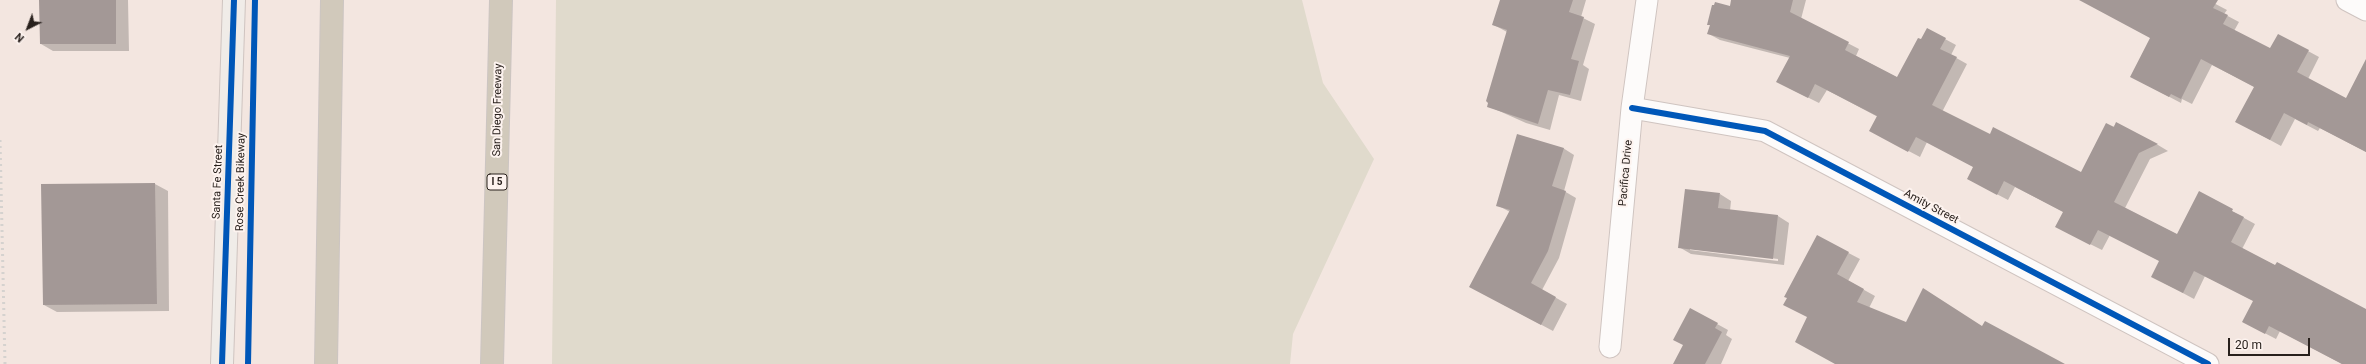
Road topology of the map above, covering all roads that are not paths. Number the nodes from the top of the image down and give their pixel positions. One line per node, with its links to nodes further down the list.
1 (234, 0): 9 (street, Santa Fe Street)
2 (332, 0): 10 (highway)
3 (501, 0): 11 (highway, San Diego Freeway / I 5)
4 (1647, 0): 7 (street, Pacifica Drive)
5 (2347, 0): 6 (street)
6 (2366, 10)
7 (1632, 108): 8 (street, Pacifica Drive); 12 (street, Amity Street)
8 (1610, 347)
9 (222, 364)
10 (326, 364)
11 (492, 364)
12 (2208, 364)

